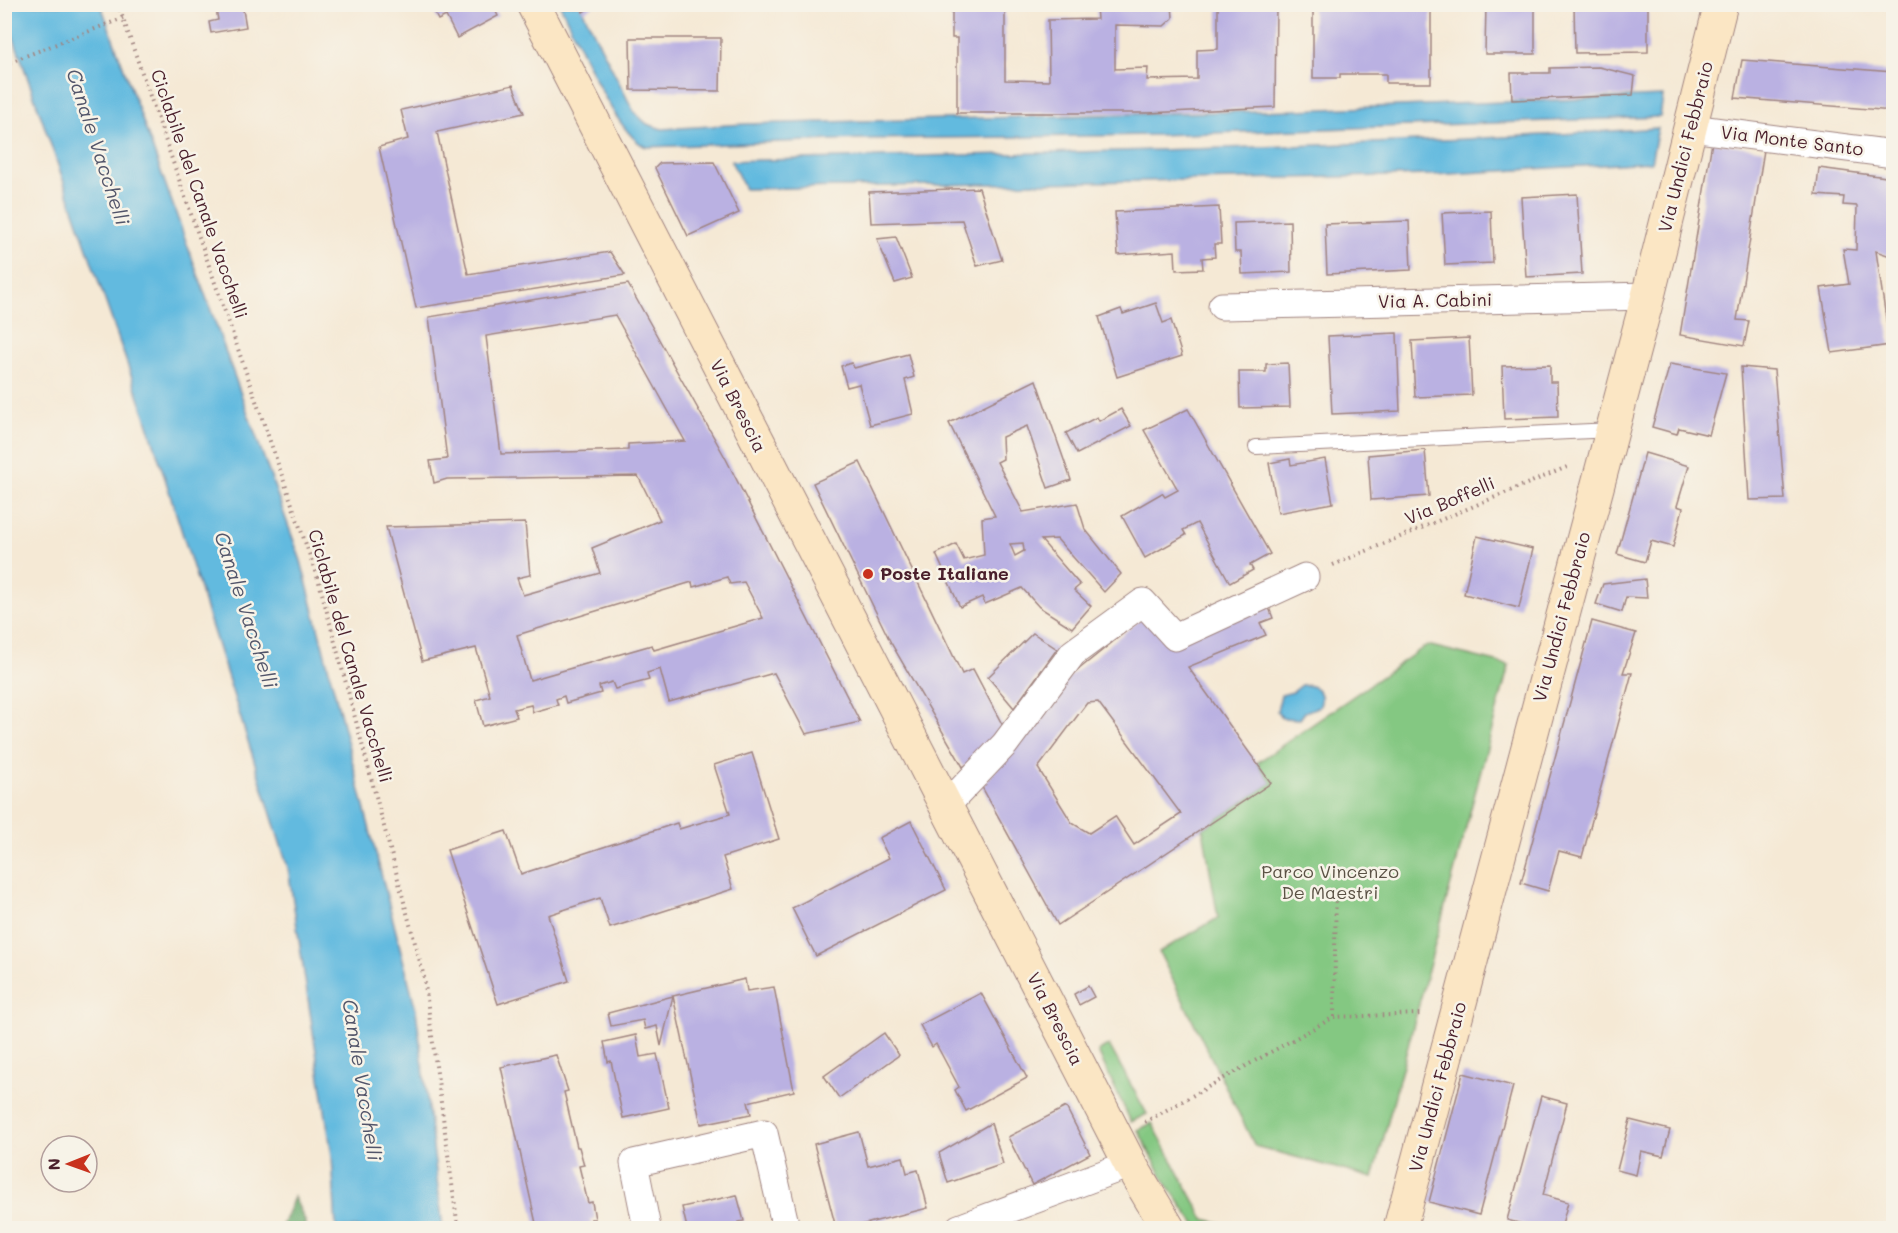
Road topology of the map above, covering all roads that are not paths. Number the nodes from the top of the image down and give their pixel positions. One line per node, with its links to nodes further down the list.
1 (533, 4): 10 (street, Via Brescia)
2 (1721, 4): 3 (street, Via Undici Febbraio)
3 (1690, 128): 4 (street, Via Monte Santo); 5 (street, Via Undici Febbraio)
4 (1893, 154)
5 (1648, 296): 6 (street, Via A. Cabini); 7 (street, Via Undici Febbraio)
6 (1222, 306)
7 (1610, 440): 8 (lane); 16 (street, Via Undici Febbraio)
8 (1256, 447)
9 (1305, 577): 10 (street)
10 (945, 807): 11 (street, Via Brescia)
11 (1123, 1151): 14 (street); 15 (street, Via Brescia)
12 (647, 1228): 13 (street)
13 (786, 1228)
14 (959, 1228)
15 (1168, 1228)
16 (1400, 1228)

